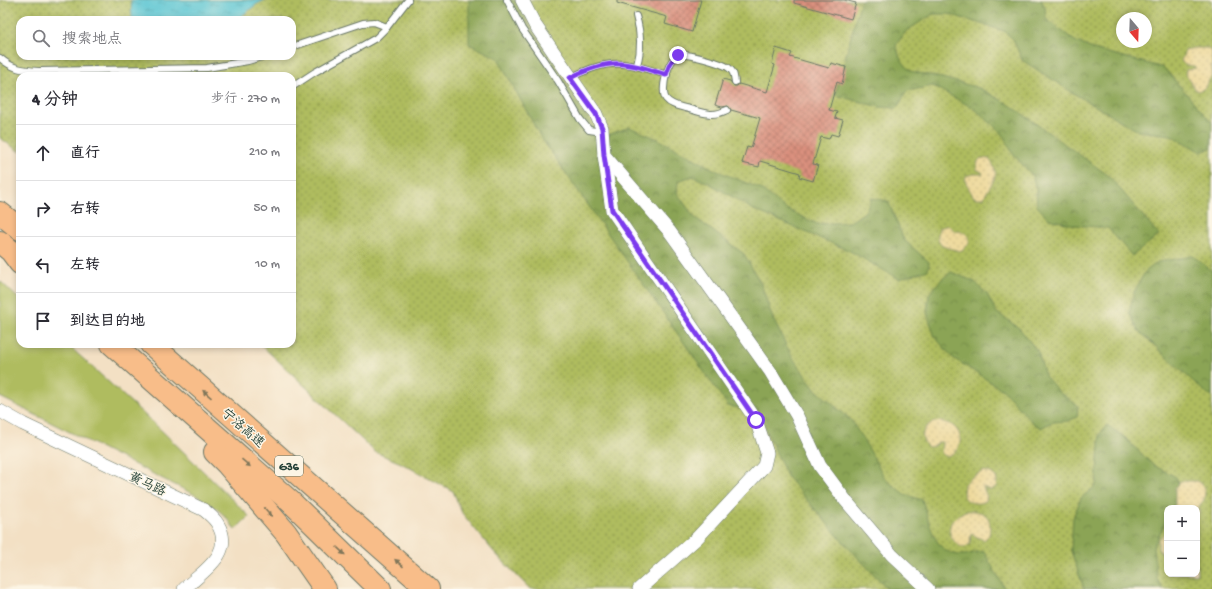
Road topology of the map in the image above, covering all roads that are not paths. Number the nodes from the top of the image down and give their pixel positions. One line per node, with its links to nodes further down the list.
1 (408, 0): 5 (lane)
2 (507, 0): 15 (lane)
3 (522, 0): 11 (street)
4 (636, 16): 9 (lane)
5 (387, 27): 6 (lane); 13 (lane)
6 (296, 46)
7 (0, 58): 8 (lane)
8 (253, 60)
9 (637, 66): 10 (lane); 11 (lane)
10 (666, 75): 12 (lane); 14 (lane)
11 (570, 78): 15 (street)
12 (735, 82)
13 (296, 84)
14 (727, 110)
15 (602, 128): 16 (street)
16 (604, 155): 29 (street); 30 (street)
17 (0, 213): 18 (highway)
18 (16, 226)
19 (0, 242): 20 (highway)
20 (16, 258)
21 (107, 348): 26 (highway, one-way to 26)
22 (117, 348): 27 (highway, 宁洛高速 / G36, one-way to 27)
23 (155, 348): 28 (highway, 宁洛高速 / G36, one-way to 23)
24 (0, 411): 25 (street, 黄马路)
25 (184, 589)
26 (325, 589)
27 (380, 589)
28 (428, 589)
29 (639, 589)
30 (928, 589)

